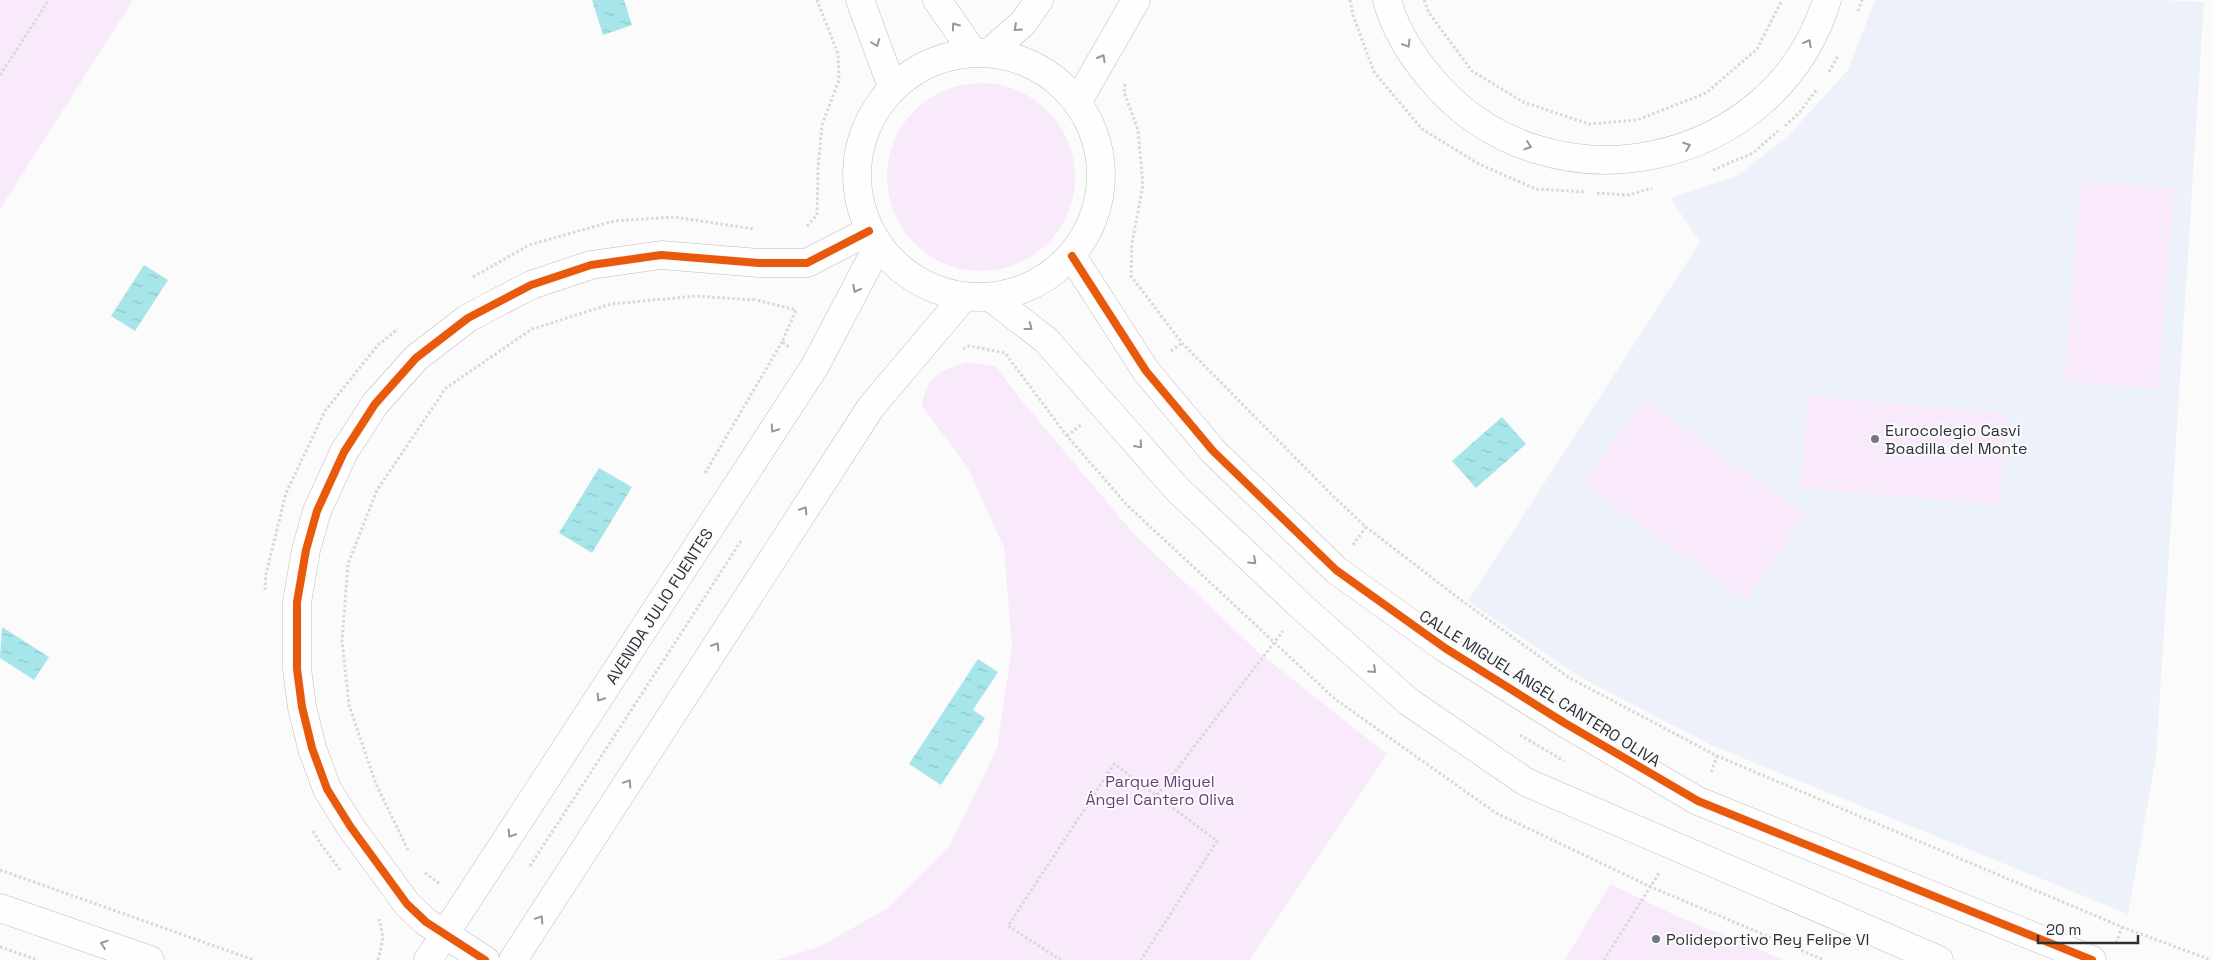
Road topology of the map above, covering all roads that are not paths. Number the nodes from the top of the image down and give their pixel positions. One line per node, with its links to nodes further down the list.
1 (860, 0): 8 (street, one-way to 8)
2 (937, 0): 7 (street, one-way to 2)
3 (1039, 0): 7 (street, one-way to 7)
4 (1136, 0): 9 (street, one-way to 4)
5 (1387, 0): 6 (street, one-way to 6)
6 (1827, 0)
7 (981, 52): 8 (street); 9 (street)
8 (892, 87): 10 (street)
9 (1078, 100): 11 (street)
10 (874, 238): 12 (street); 14 (street, AVENIDA JULIO FUENTES, one-way to 14); 14 (street)
11 (1072, 256): 12 (street); 20 (street, CALLE MIGUEL ÁNGEL CANTERO OLIVA)
12 (977, 297): 18 (street, one-way to 12); 19 (street, one-way to 19)
13 (0, 908): 15 (street, one-way to 13)
14 (446, 935): 16 (street, AVENIDA JULIO FUENTES); 17 (street)
15 (150, 960)
16 (428, 960)
17 (485, 960)
18 (513, 960)
19 (1939, 960)
20 (2092, 960)

